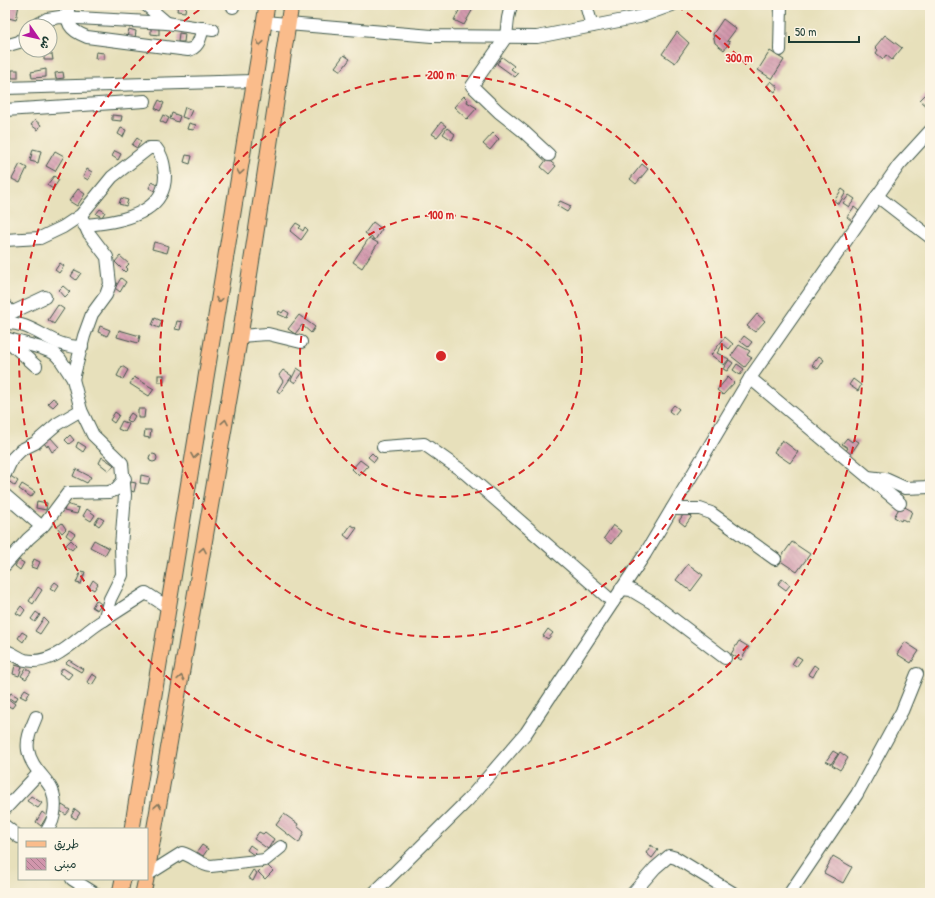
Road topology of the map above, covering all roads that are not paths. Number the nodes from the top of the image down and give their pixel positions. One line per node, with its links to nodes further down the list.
1 (69, 5): 10 (street)
2 (146, 5): 12 (street)
3 (267, 5): 11 (main road)
4 (291, 5): 13 (main road)
5 (511, 5): 15 (street)
6 (586, 5): 14 (street)
7 (781, 5): 18 (street)
8 (668, 6): 14 (street)
9 (58, 18): 10 (street)
10 (66, 18): 12 (street); 12 (street)
11 (264, 22): 13 (street); 19 (main road, one-way to 19)
12 (167, 23)
13 (287, 25): 15 (street); 31 (main road)
14 (592, 26): 15 (street)
15 (506, 36): 24 (street)
16 (18, 42): 17 (street)
17 (5, 46)
18 (780, 50)
19 (254, 81): 20 (street); 52 (main road, one-way to 52)
20 (5, 88)
21 (145, 101): 22 (street)
22 (5, 110)
23 (930, 131): 25 (street)
24 (549, 155)
25 (877, 196): 27 (street); 36 (street)
26 (83, 220): 26 (street); 28 (street); 34 (street)
27 (930, 237)
28 (5, 240)
29 (45, 297): 30 (street)
30 (8, 315): 34 (street)
31 (240, 336): 33 (street); 67 (main road, one-way to 31)
32 (6, 339): 35 (street); 37 (street)
33 (301, 342)
34 (82, 347): 37 (street)
35 (36, 366)
36 (750, 378): 41 (street); 46 (street)
37 (73, 379): 38 (street)
38 (81, 410): 40 (street); 42 (street)
39 (383, 447): 51 (street)
40 (5, 474)
41 (868, 477): 43 (street); 45 (street)
42 (125, 479): 47 (street); 53 (street)
43 (930, 487)
44 (5, 495): 47 (street)
45 (900, 503)
46 (672, 508): 48 (street); 50 (street)
47 (42, 527): 49 (street)
48 (775, 559)
49 (5, 565)
50 (621, 589): 51 (street); 55 (street)
51 (613, 602): 75 (street)
52 (169, 608): 53 (street); 62 (main road)
53 (104, 620): 54 (street)
54 (5, 651)
55 (725, 658)
56 (917, 674): 78 (street)
57 (36, 717): 58 (street)
58 (39, 774): 59 (street); 61 (street)
59 (5, 809)
60 (5, 826): 64 (street)
61 (49, 828)
62 (132, 828)
63 (5, 836): 65 (street)
64 (18, 836)
65 (18, 837)
66 (281, 847): 68 (street)
67 (148, 867)
68 (148, 872)
69 (74, 880): 72 (street)
70 (123, 880): 73 (main road)
71 (146, 880): 74 (main road)
72 (94, 893)
73 (120, 893)
74 (143, 893)
75 (374, 893)
76 (633, 893): 77 (street)
77 (733, 893)
78 (790, 893)

